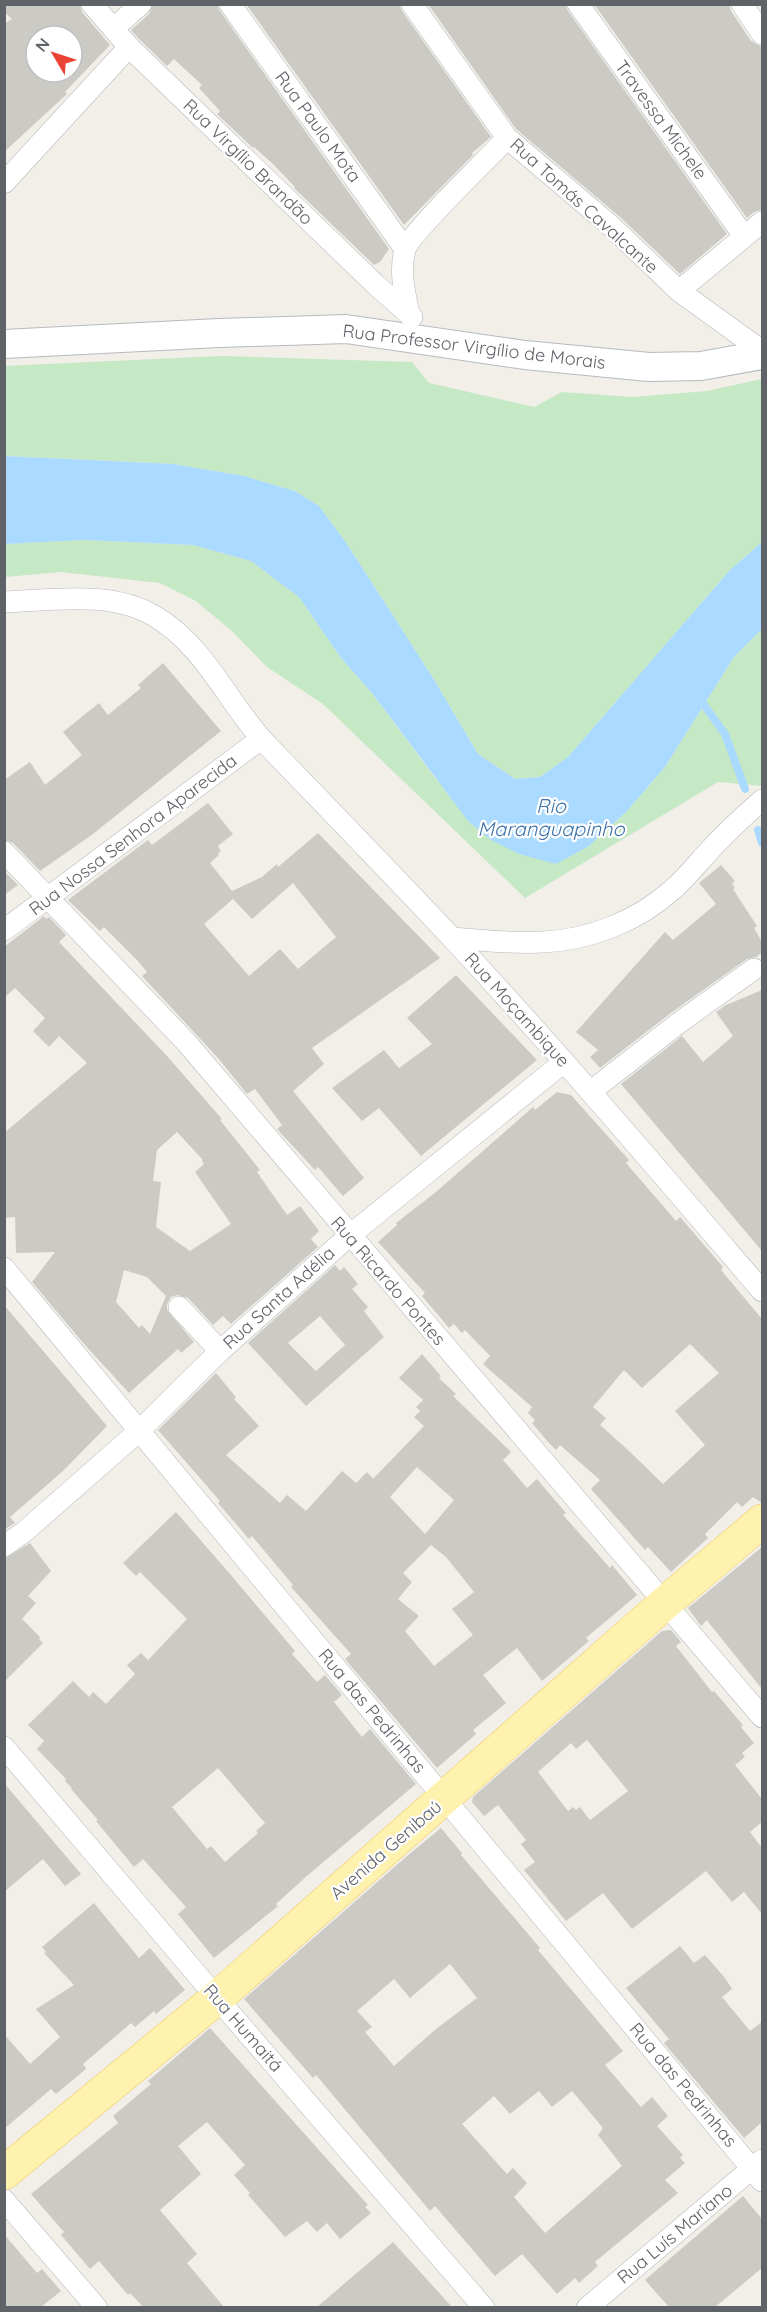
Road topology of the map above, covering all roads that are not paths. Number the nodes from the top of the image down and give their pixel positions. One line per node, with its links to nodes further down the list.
1 (92, 4): 7 (street, Rua Virgílio Brandão)
2 (141, 4): 7 (street)
3 (230, 4): 14 (street, Rua Paulo Mota)
4 (412, 4): 10 (street, Rua Tomás Cavalcante)
5 (578, 4): 13 (street, Travessa Michele)
6 (742, 4): 8 (street)
7 (114, 28): 9 (street, Rua Virgílio Brandão)
8 (762, 34)
9 (129, 47): 11 (street); 16 (street, Rua Virgílio Brandão)
10 (507, 138): 14 (street); 15 (street, Rua Tomás Cavalcante)
11 (4, 183)
12 (762, 222): 13 (street)
13 (744, 236): 15 (street)
14 (405, 249): 16 (street)
15 (679, 291): 19 (street, Rua Tomás Cavalcante)
16 (409, 314): 17 (street, Rua Virgílio Brandão)
17 (435, 342): 18 (main road, Rua Professor Virgílio de Morais); 19 (main road, Rua Professor Virgílio de Morais)
18 (4, 344)
19 (762, 353)
20 (4, 602): 21 (street, Rua Moçambique)
21 (261, 739): 24 (street, Rua Nossa Senhora Aparecida); 26 (street, Rua Moçambique)
22 (762, 800): 26 (street)
23 (4, 852): 24 (street, Rua Ricardo Pontes)
24 (49, 898): 25 (street, Rua Nossa Senhora Aparecida); 30 (street, Rua Ricardo Pontes)
25 (4, 930)
26 (452, 938): 28 (street, Rua Moçambique)
27 (754, 969): 29 (street)
28 (564, 1062): 29 (street, Rua Moçambique); 30 (street, Rua Santa Adélia)
29 (590, 1092): 32 (street, Rua Moçambique)
30 (349, 1236): 34 (street, Rua Santa Adélia); 38 (street, Rua Ricardo Pontes)
31 (4, 1268): 35 (street, Rua das Pedrinhas)
32 (762, 1291)
33 (179, 1307): 34 (street)
34 (220, 1351): 35 (street, Rua Santa Adélia)
35 (139, 1431): 37 (street, Rua Santa Adélia); 41 (street, Rua das Pedrinhas)
36 (762, 1521): 38 (main road, Avenida Genibaú)
37 (4, 1546)
38 (665, 1603): 39 (street, Rua Ricardo Pontes); 41 (main road, Avenida Genibaú)
39 (762, 1718)
40 (4, 1748): 42 (street, Rua Humaitá)
41 (446, 1798): 42 (main road, Avenida Genibaú); 43 (street, Rua das Pedrinhas)
42 (217, 1998): 44 (main road, Avenida Genibaú); 47 (street, Rua Humaitá)
43 (759, 2170): 48 (street, Rua Luís Mariano)
44 (4, 2173)
45 (4, 2200): 46 (street)
46 (97, 2307)
47 (484, 2307)
48 (587, 2307)

